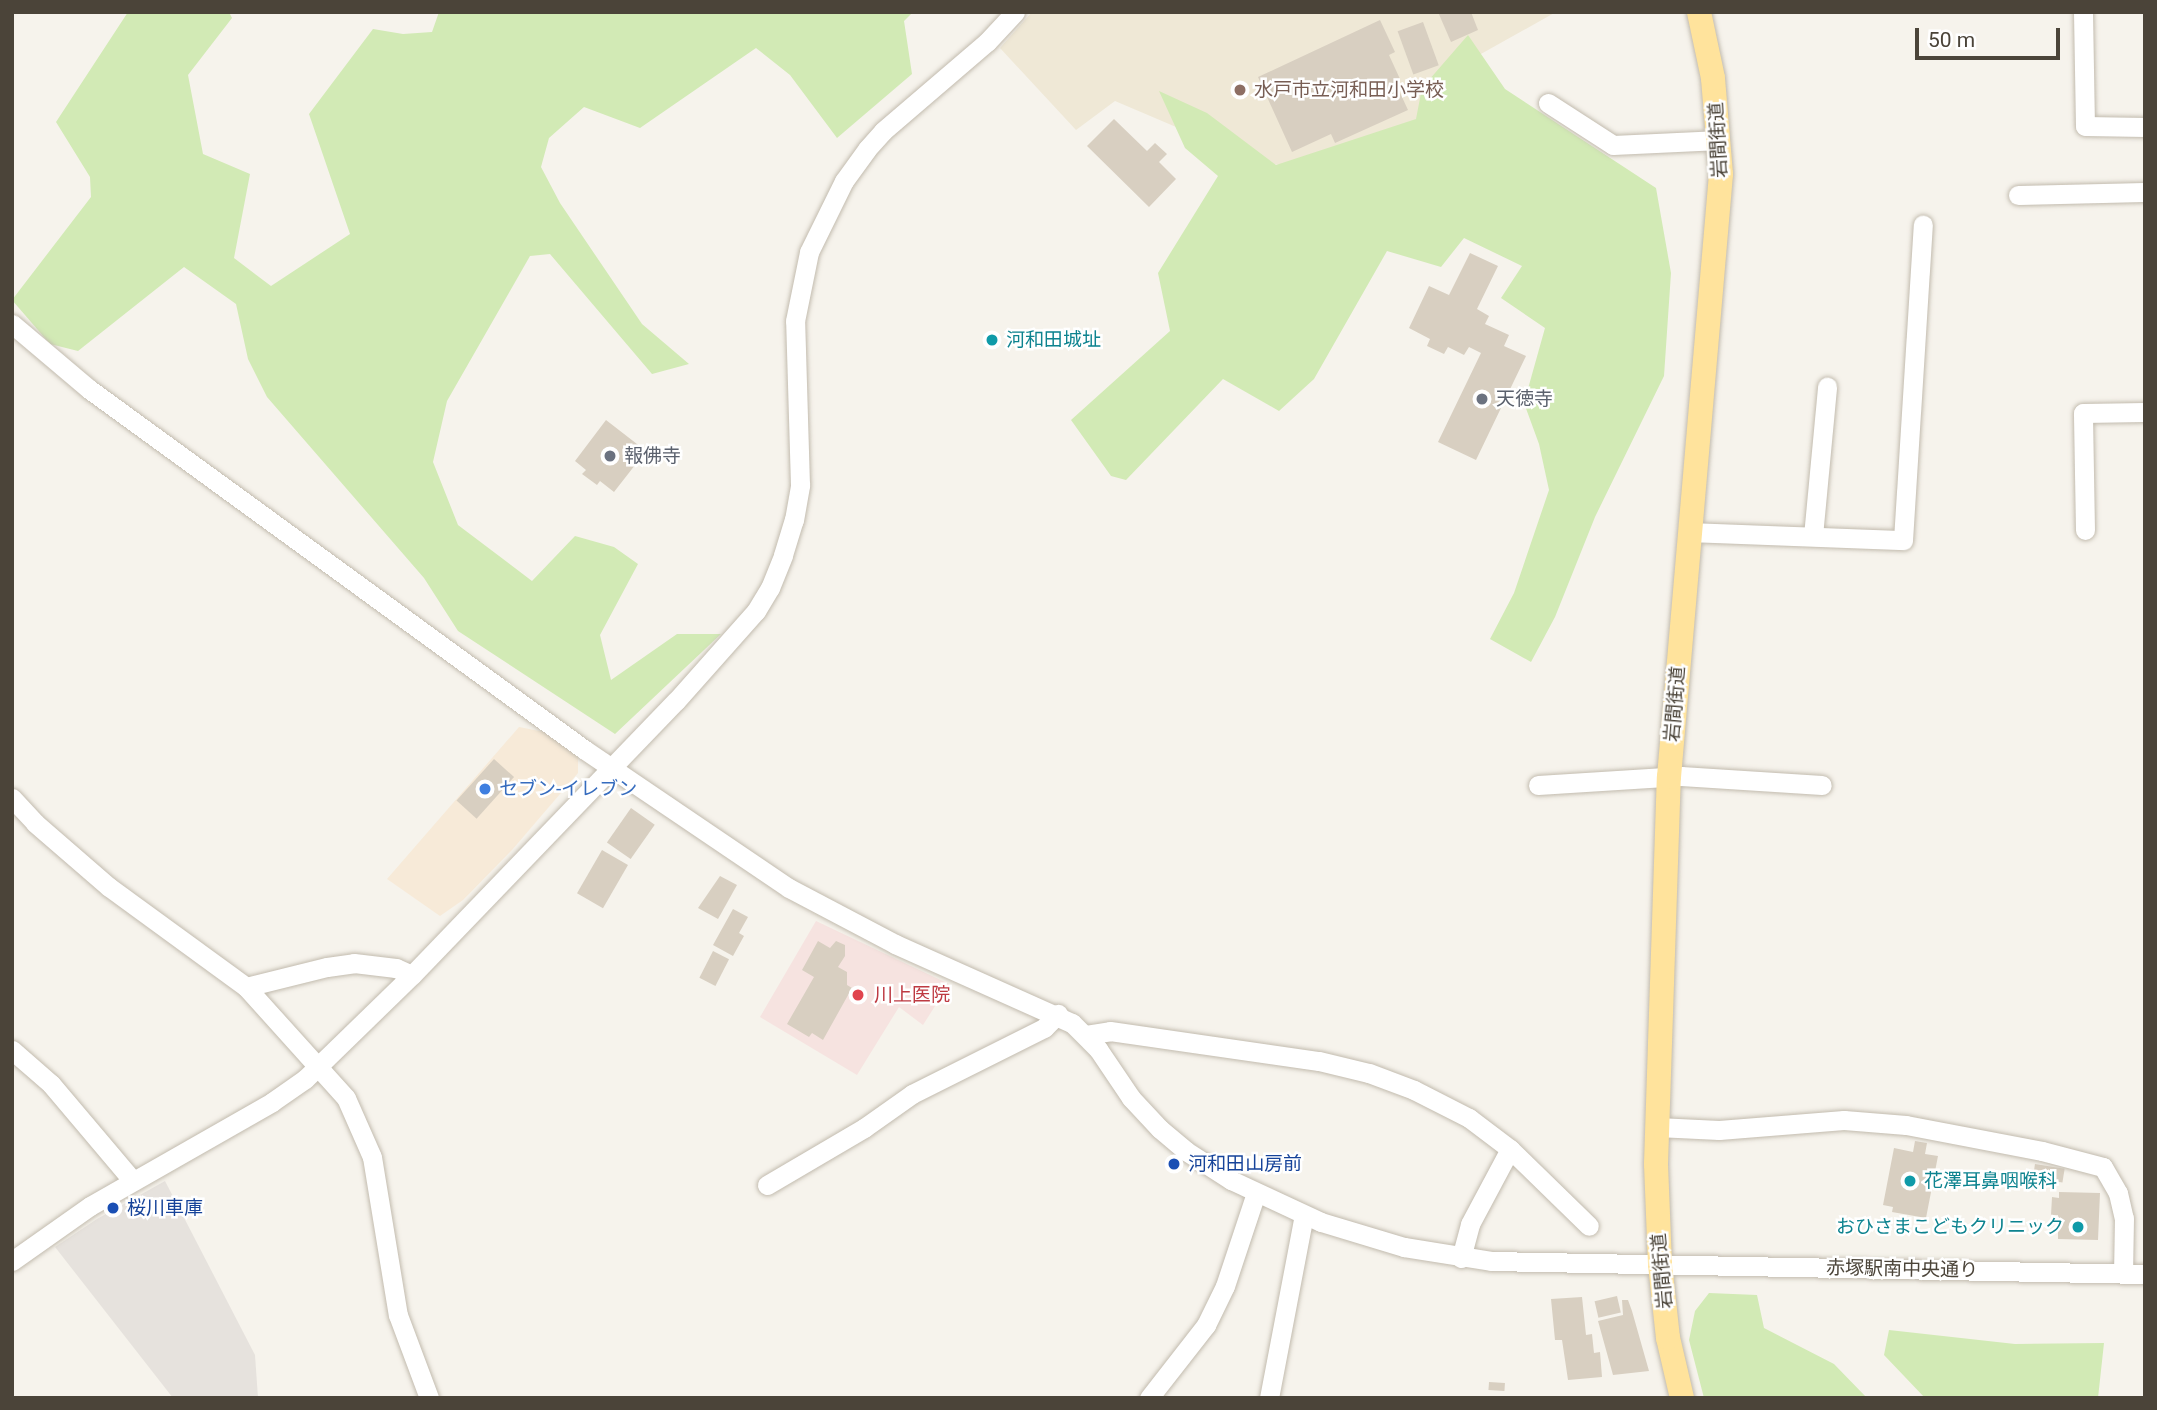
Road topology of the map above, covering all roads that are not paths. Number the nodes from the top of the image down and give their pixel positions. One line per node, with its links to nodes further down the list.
1 (1015, 12): 16 (street)
2 (1699, 12): 6 (main road, 岩間街道)
3 (2083, 12): 5 (street)
4 (1548, 103): 6 (street)
5 (2145, 127)
6 (1720, 140): 14 (main road, 岩間街道)
7 (2145, 192): 8 (street)
8 (2018, 195)
9 (1923, 225): 15 (street)
10 (12, 324): 16 (street, 赤塚駅南中央通り)
11 (1827, 387): 15 (street)
12 (2145, 412): 13 (street)
13 (2085, 530)
14 (1691, 532): 15 (street); 17 (main road, 岩間街道)
15 (1813, 537)
16 (611, 766): 21 (street); 23 (street, 赤塚駅南中央通り)
17 (1669, 777): 18 (street); 19 (street); 27 (main road, 岩間街道)
18 (1538, 785)
19 (1822, 785)
20 (13, 802): 22 (street)
21 (412, 975): 22 (street); 26 (street)
22 (246, 987): 26 (street)
23 (1058, 1014): 24 (street, 赤塚駅南中央通り); 30 (street)
24 (1086, 1035): 28 (street); 31 (street, 赤塚駅南中央通り)
25 (12, 1050): 29 (street)
26 (318, 1067): 29 (street); 39 (street)
27 (1657, 1127): 36 (main road, 岩間街道); 37 (street)
28 (1510, 1149): 33 (street); 34 (street)
29 (133, 1181): 35 (street)
30 (767, 1185)
31 (1256, 1193): 32 (street, 赤塚駅南中央通り); 40 (street)
32 (1304, 1215): 34 (street, 赤塚駅南中央通り); 41 (street)
33 (1589, 1226)
34 (1461, 1258): 36 (street, 赤塚駅南中央通り)
35 (12, 1261)
36 (1660, 1264): 37 (street, 赤塚駅南中央通り); 42 (main road, 岩間街道)
37 (2123, 1273): 38 (street, 赤塚駅南中央通り)
38 (2145, 1274)
39 (429, 1398)
40 (1149, 1398)
41 (1269, 1398)
42 (1682, 1398)

